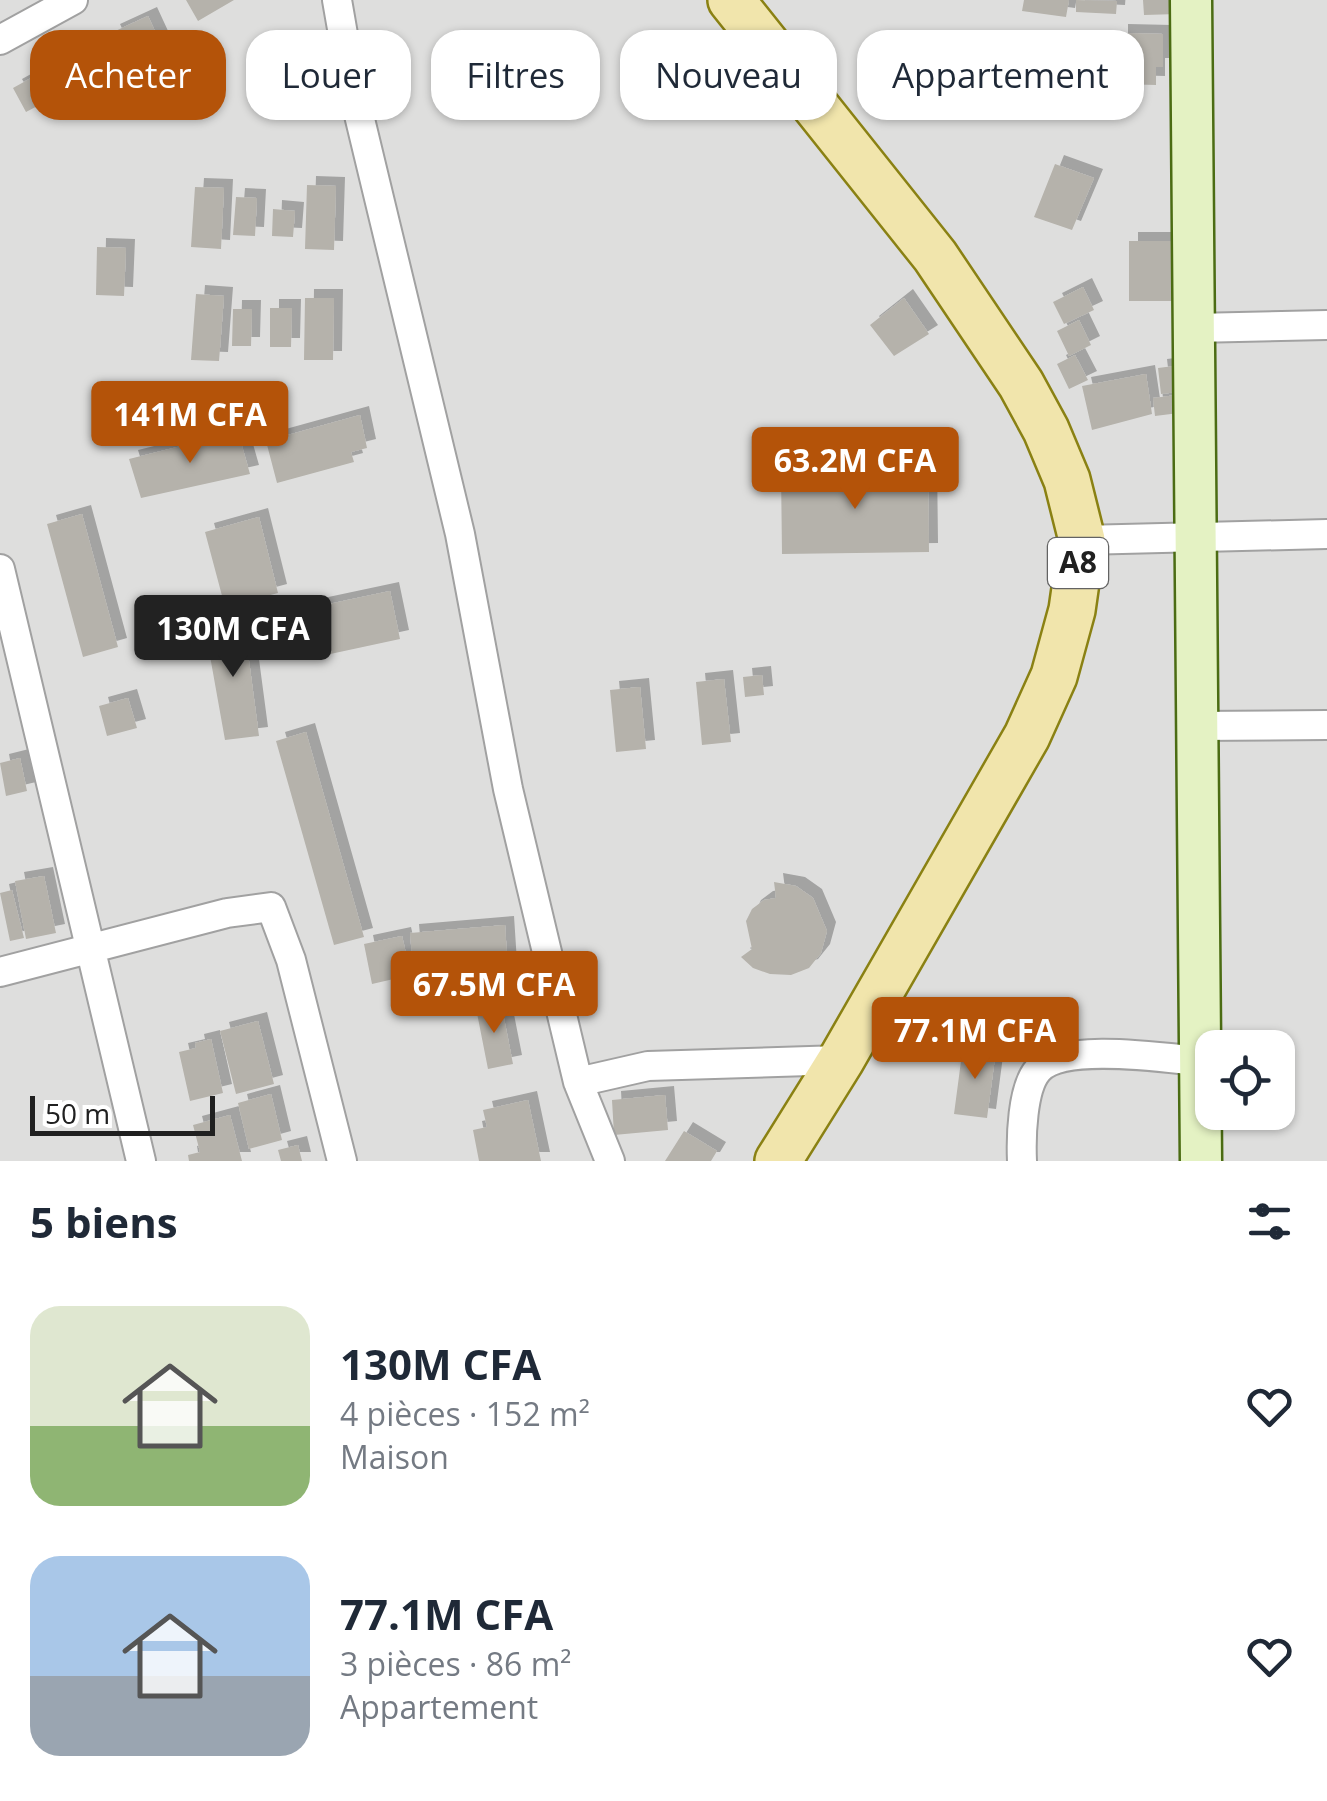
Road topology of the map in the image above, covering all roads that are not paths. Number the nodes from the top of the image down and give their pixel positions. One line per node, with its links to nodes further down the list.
1 (74, 0): 5 (street)
2 (337, 0): 20 (street)
3 (731, 0): 10 (main road, A8)
4 (1190, 0): 7 (street)
5 (0, 40)
6 (1327, 325): 7 (street)
7 (1194, 328): 9 (street)
8 (1327, 534): 9 (street)
9 (1197, 537): 10 (street); 14 (street)
10 (1082, 540): 18 (main road, A8)
11 (0, 568): 12 (street)
12 (7, 633): 15 (street)
13 (1327, 725): 14 (street)
14 (1195, 726): 17 (street)
15 (93, 949): 16 (street); 22 (street); 23 (street)
16 (0, 972)
17 (1200, 1030)
18 (840, 1060): 20 (street); 25 (main road, A8)
19 (1195, 1060): 26 (street)
20 (578, 1082): 24 (street)
21 (1201, 1130): 27 (street)
22 (142, 1161)
23 (342, 1161)
24 (610, 1161)
25 (778, 1161)
26 (1022, 1161)
27 (1201, 1161)

